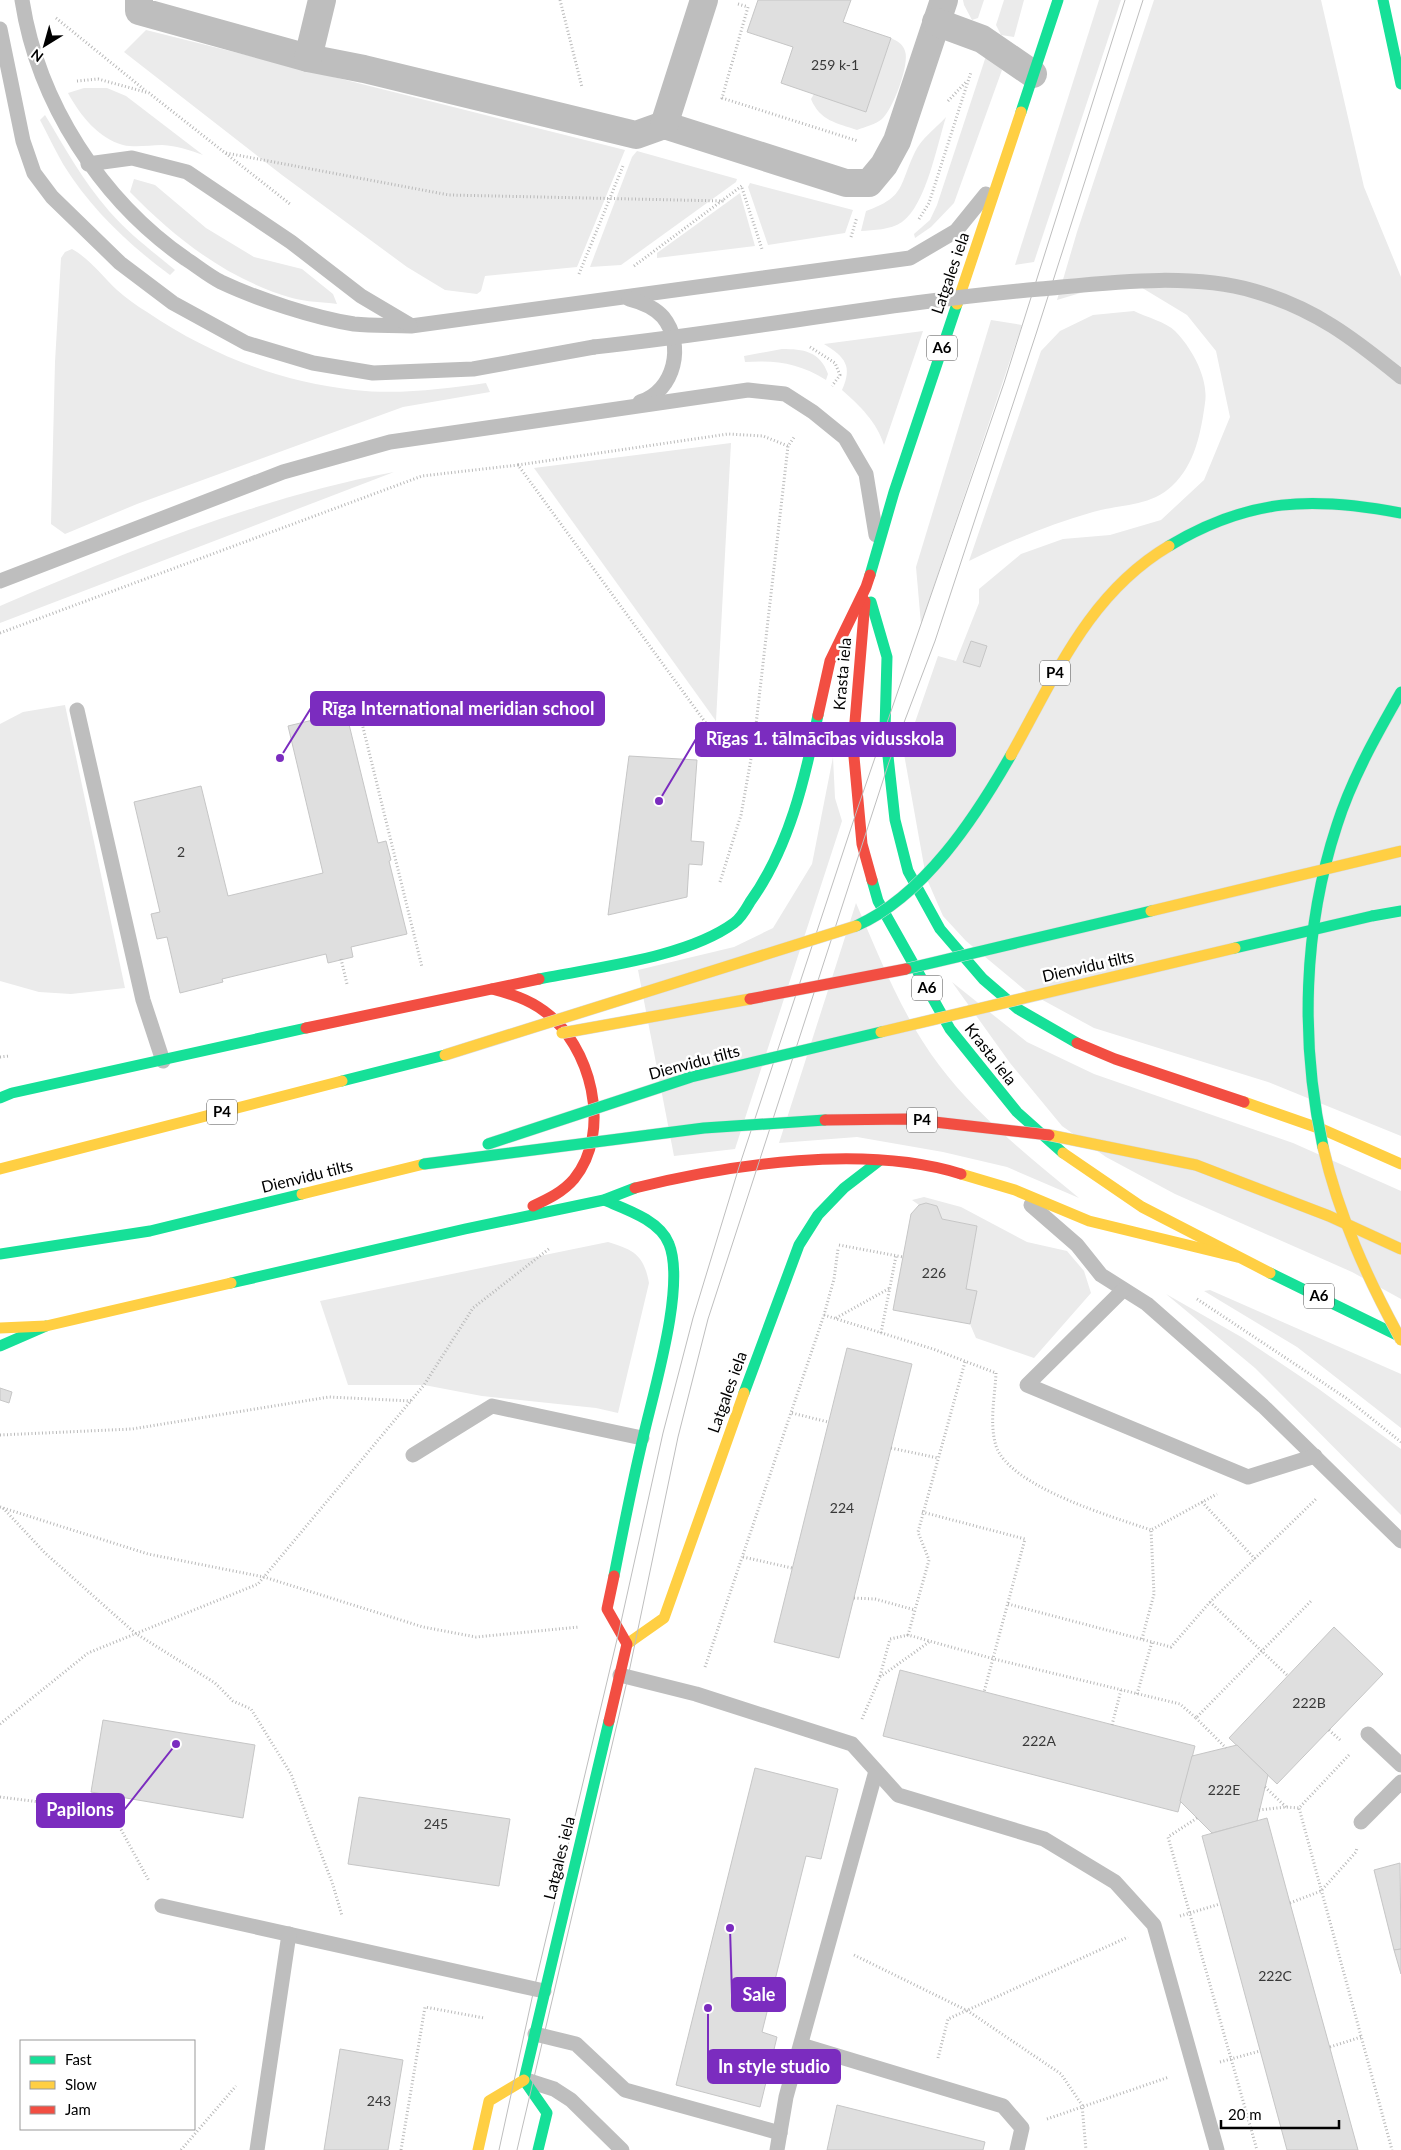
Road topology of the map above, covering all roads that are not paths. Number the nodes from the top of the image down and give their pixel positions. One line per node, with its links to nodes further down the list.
1 (22, 0): 13 (lane)
2 (139, 0): 9 (street)
3 (322, 0): 9 (street)
4 (704, 0): 12 (street)
5 (1058, 0): 10 (main road, Latgales iela / A6)
6 (1383, 0): 11 (main road)
7 (940, 11): 10 (street); 12 (street)
8 (0, 29): 17 (lane, bridge)
9 (308, 58): 12 (street)
10 (1033, 74): 14 (main road, Latgales iela / A6)
11 (1401, 84)
12 (664, 125)
13 (88, 164): 16 (lane); 16 (lane)
14 (999, 177): 15 (lane); 20 (main road, Latgales iela / A6)
15 (610, 299): 16 (lane); 18 (lane)
16 (411, 326)
17 (1401, 377)
18 (628, 406): 20 (lane); 21 (lane)
19 (1401, 513): 28 (main road, P4, bridge)
20 (878, 546): 22 (main road, Latgales iela / A6)
21 (0, 581)
22 (866, 586): 27 (main road); 35 (main road); 42 (main road, Krasta iela / A6)
23 (1401, 692): 46 (main road, bridge)
24 (77, 710): 29 (lane)
25 (1401, 851): 28 (main road, bridge)
26 (1401, 911): 34 (main road, Dienvidu tilts, bridge)
27 (486, 989): 29 (main road); 39 (main road)
28 (445, 1055): 36 (main road, P4)
29 (163, 1061): 30 (main road)
30 (12, 1093): 31 (main road); 32 (main road)
31 (0, 1094)
32 (0, 1098)
33 (879, 1161): 37 (main road); 38 (main road); 52 (main road, Latgales iela)
34 (424, 1164): 40 (main road, P4, bridge); 41 (main road, Dienvidu tilts / P4)
35 (1401, 1164)
36 (0, 1169)
37 (1015, 1190): 42 (main road); 43 (lane)
38 (604, 1200): 39 (main road); 48 (main road)
39 (465, 1229): 44 (main road)
40 (1401, 1249)
41 (0, 1254)
42 (1237, 1257): 46 (main road, Krasta iela / A6)
43 (1123, 1290): 50 (lane); 50 (lane)
44 (46, 1326): 45 (main road); 47 (main road)
45 (0, 1328)
46 (1401, 1338)
47 (0, 1346)
48 (642, 1438): 49 (lane); 52 (main road)
49 (413, 1455)
50 (1315, 1456): 51 (lane)
51 (1401, 1541)
52 (627, 1644): 53 (main road, Latgales iela)
53 (620, 1675): 56 (lane); 61 (main road, Latgales iela)
54 (1368, 1734): 55 (lane)
55 (1401, 1766)
56 (876, 1771): 63 (lane); 72 (lane)
57 (1401, 1782): 58 (lane)
58 (1361, 1822)
59 (162, 1906): 60 (lane)
60 (289, 1934): 61 (lane); 66 (lane)
61 (544, 1991): 62 (main road, Latgales iela)
62 (535, 2034): 64 (main road, Latgales iela); 65 (lane)
63 (801, 2045): 65 (lane); 71 (lane)
64 (524, 2080): 67 (main road); 68 (main road); 69 (lane)
65 (780, 2133): 70 (lane)
66 (257, 2150)
67 (478, 2150)
68 (538, 2150)
69 (622, 2150)
70 (777, 2150)
71 (1017, 2150)
72 (1217, 2150)

